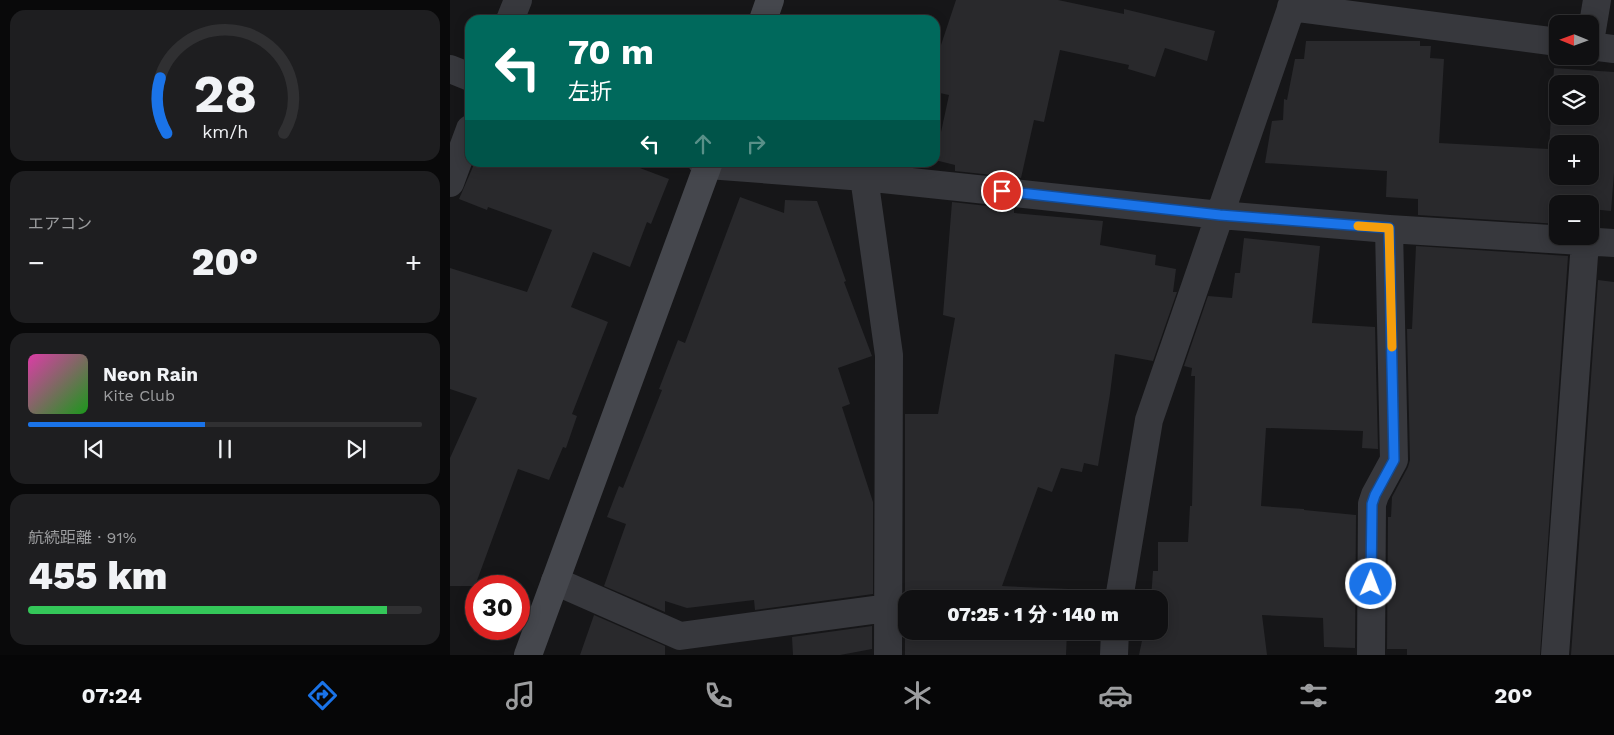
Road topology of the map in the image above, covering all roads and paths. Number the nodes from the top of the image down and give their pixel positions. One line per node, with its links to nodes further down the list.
1 (518, 0): 5 (street)
2 (770, 0): 6 (street)
3 (1597, 0): 7 (street)
4 (1293, 3): 8 (street); 18 (street)
5 (512, 15)
6 (765, 15)
7 (1595, 15)
8 (1549, 41)
9 (1599, 46): 10 (street)
10 (1614, 49)
11 (450, 69): 12 (street)
12 (465, 75)
13 (465, 142): 17 (street)
14 (705, 167): 24 (street)
15 (751, 167): 16 (street)
16 (864, 177): 18 (street); 26 (street)
17 (450, 182)
18 (1220, 215): 19 (street); 25 (street)
19 (1389, 228): 20 (street); 32 (street)
20 (1549, 239)
21 (1599, 242): 22 (street)
22 (1614, 243)
23 (1585, 245): 33 (street)
24 (555, 581): 28 (street); 29 (street)
25 (1121, 590)
26 (888, 608): 28 (street); 30 (street)
27 (1115, 640): 31 (street)
28 (681, 645)
29 (528, 655)
30 (888, 655)
31 (1114, 655)
32 (1371, 655)
33 (1554, 655)

